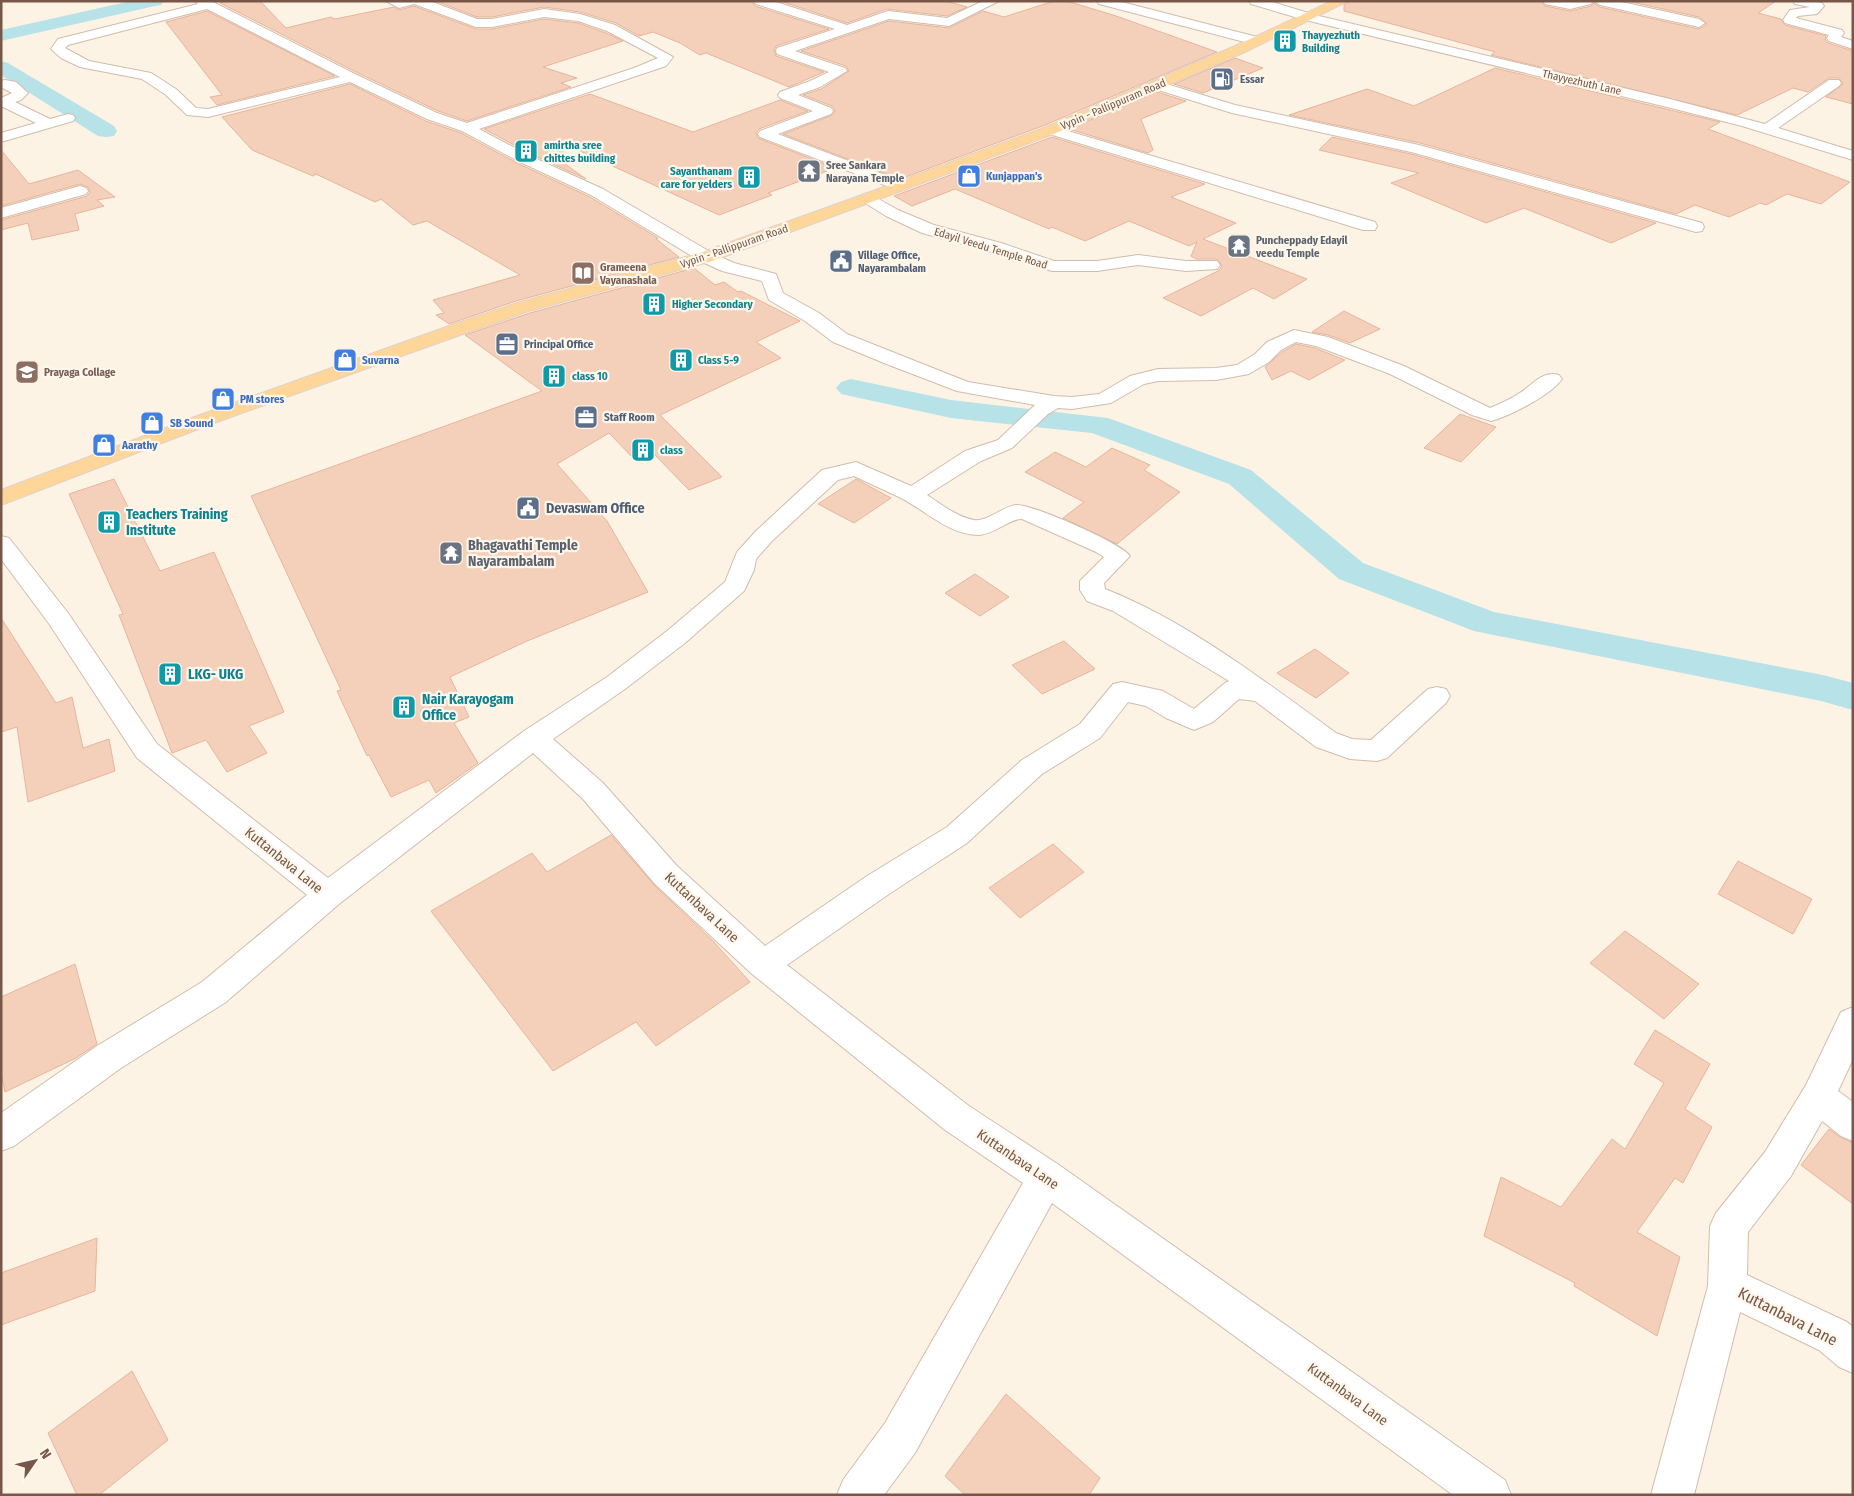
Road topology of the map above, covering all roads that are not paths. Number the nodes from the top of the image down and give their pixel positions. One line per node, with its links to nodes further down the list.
1 (392, 1): 2 (street)
2 (410, 1)
3 (418, 1): 14 (street)
4 (760, 1): 17 (street)
5 (1103, 1): 18 (street)
6 (1255, 1): 15 (street, Thayyezhuth Lane)
7 (1549, 1): 8 (street)
8 (1586, 1)
9 (1600, 1): 16 (street)
10 (1799, 1): 19 (street)
11 (989, 2): 17 (street)
12 (1335, 2): 15 (main road, Vypin - Pallippuram Road)
13 (205, 3): 20 (street); 20 (street)
14 (540, 7): 26 (street)
15 (1309, 17): 18 (main road, Vypin - Pallippuram Road); 27 (street, Thayyezhuth Lane)
16 (1699, 23)
17 (847, 29): 31 (street)
18 (1256, 41): 23 (main road, Vypin - Pallippuram Road)
19 (1853, 45)
20 (352, 78): 26 (street)
21 (7, 83): 25 (street)
22 (1834, 83): 27 (street)
23 (1158, 85): 28 (main road, Vypin - Pallippuram Road); 36 (street)
24 (68, 118): 25 (street)
25 (48, 124): 29 (street)
26 (467, 128): 37 (street)
27 (1767, 129): 30 (street, Thayyezhuth Lane)
28 (1051, 130): 31 (main road, Vypin - Pallippuram Road); 35 (street)
29 (1, 138)
30 (1853, 156)
31 (900, 186): 33 (main road, Vypin - Pallippuram Road)
32 (80, 191): 34 (street)
33 (868, 198): 37 (main road, Vypin - Pallippuram Road); 38 (street, Edayil Veedu Temple Road)
34 (1, 213)
35 (1369, 226)
36 (1696, 227)
37 (706, 258): 40 (street); 42 (main road, Vypin - Pallippuram Road)
38 (1211, 265)
39 (1552, 379): 40 (street)
40 (1047, 406): 41 (street)
41 (912, 495): 44 (street); 46 (street)
42 (1, 498)
43 (1, 543): 47 (street, Kuttanbava Lane)
44 (1257, 692): 45 (street); 48 (street)
45 (1437, 696)
46 (534, 738): 47 (street, Kuttanbava Lane); 48 (street, Kuttanbava Lane)
47 (328, 895): 52 (street)
48 (763, 964): 53 (street, Kuttanbava Lane)
49 (1853, 1022): 50 (street)
50 (1818, 1096): 51 (street); 54 (street)
51 (1853, 1124)
52 (1, 1134)
53 (1046, 1177): 56 (street); 57 (street, Kuttanbava Lane)
54 (1727, 1286): 55 (street, Kuttanbava Lane); 58 (street, Kuttanbava Lane)
55 (1853, 1352)
56 (858, 1495)
57 (1490, 1495)
58 (1672, 1495)

